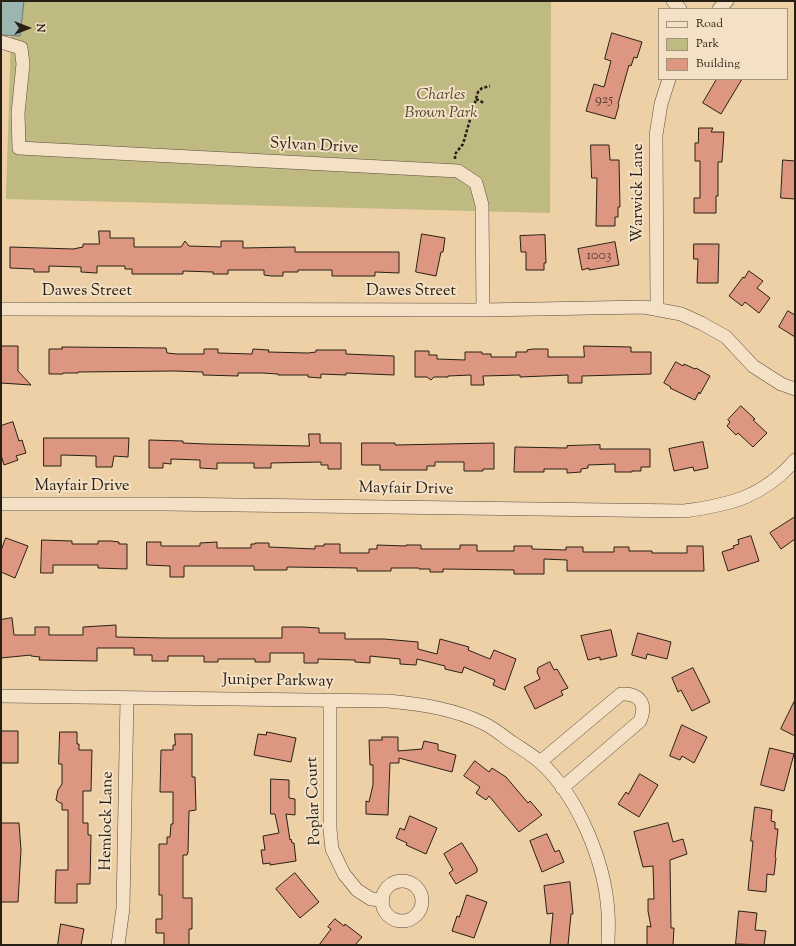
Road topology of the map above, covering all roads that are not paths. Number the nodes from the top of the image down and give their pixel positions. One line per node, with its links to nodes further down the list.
1 (1, 42): 5 (street, Sylvan Drive)
2 (669, 80): 4 (street, Warwick Lane)
3 (1, 309): 5 (street, Dawes Street)
4 (657, 309): 5 (street, Dawes Street); 6 (street, Dawes Street)
5 (483, 310)
6 (795, 389)
7 (795, 460): 8 (street, Mayfair Drive)
8 (1, 504)
9 (1, 696): 10 (street, Juniper Parkway)
10 (127, 698): 11 (street, Juniper Parkway); 15 (street, Hemlock Lane)
11 (330, 700): 12 (street, Juniper Parkway); 14 (street, Poplar Court)
12 (540, 762): 13 (street, Juniper Parkway); 13 (street)
13 (562, 788): 16 (street, Juniper Parkway)
14 (382, 900)
15 (118, 945)
16 (608, 945)

